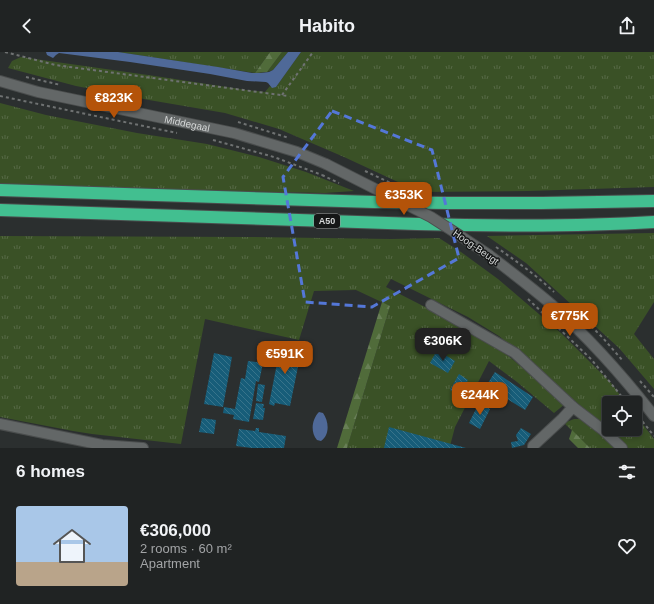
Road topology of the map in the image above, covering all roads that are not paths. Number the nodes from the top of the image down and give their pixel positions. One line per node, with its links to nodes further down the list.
1 (0, 81): 2 (street, Middegaal)
2 (234, 133): 9 (street, Hoog-Beugt, bridge)
3 (0, 190): 4 (highway, A50)
4 (654, 201)
5 (0, 210): 6 (highway, A50)
6 (654, 222)
7 (431, 305): 8 (street)
8 (574, 408): 12 (street); 13 (street)
9 (654, 416)
10 (0, 424): 11 (street)
11 (143, 448)
12 (532, 448)
13 (622, 448)

